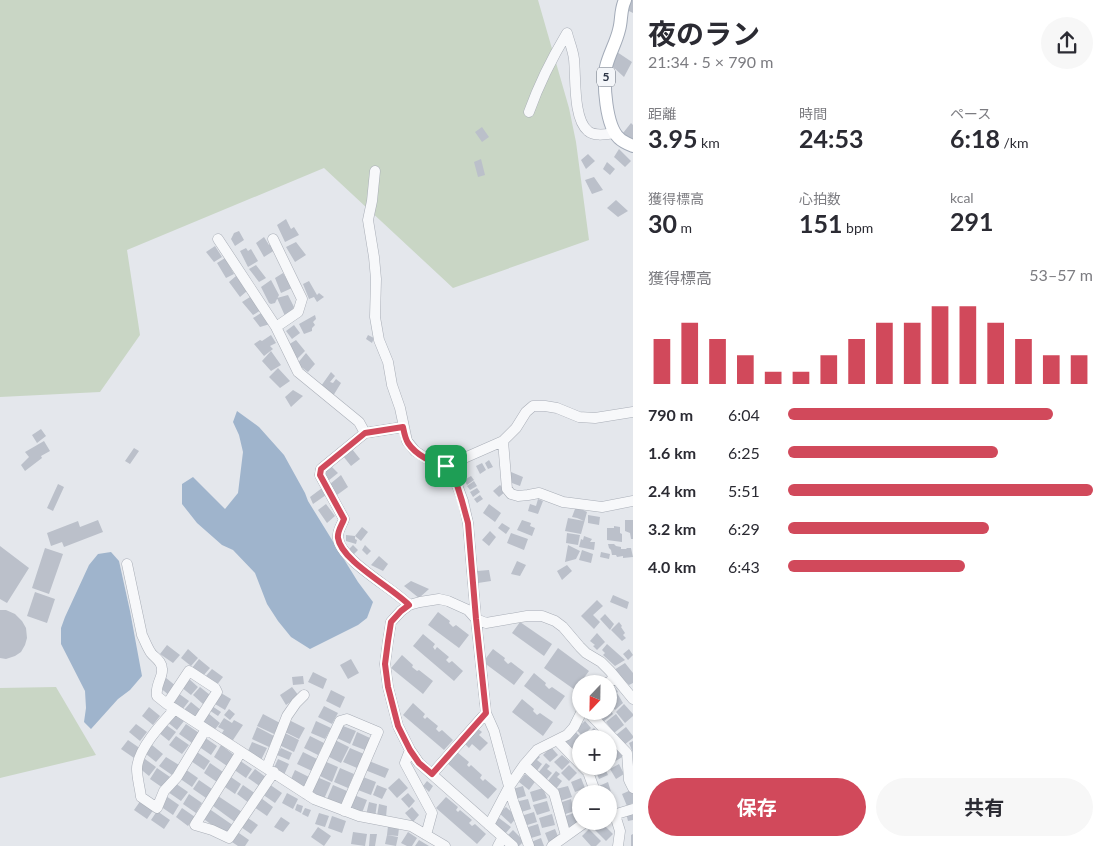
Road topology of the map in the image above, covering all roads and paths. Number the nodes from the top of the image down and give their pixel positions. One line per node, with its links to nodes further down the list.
1 (625, 0): 3 (main road, 5)
2 (529, 112): 3 (street)
3 (615, 133): 4 (main road)
4 (633, 146)
5 (375, 171): 10 (street)
6 (218, 238): 8 (street)
7 (273, 239): 8 (street)
8 (276, 327): 11 (street)
9 (633, 412): 12 (street)
10 (403, 427): 11 (street); 13 (street)
11 (365, 433): 16 (street)
12 (503, 441): 13 (street); 14 (street)
13 (446, 466): 17 (street)
14 (633, 501)
15 (127, 564): 22 (street)
16 (409, 605): 17 (street); 28 (street)
17 (476, 619): 18 (street); 23 (street)
18 (612, 675)
19 (618, 682): 21 (street)
20 (304, 695): 32 (street)
21 (633, 699)
22 (171, 706): 26 (street); 26 (street); 26 (street)
23 (486, 713): 33 (street); 34 (street)
24 (578, 720): 27 (street)
25 (596, 720): 35 (street)
26 (202, 726): 29 (street)
27 (557, 740): 30 (street); 31 (street)
28 (410, 750): 33 (street); 43 (street)
29 (241, 752): 32 (street); 32 (street)
30 (572, 756)
31 (524, 765): 34 (street); 44 (street)
32 (270, 770): 36 (street)
33 (432, 774): 40 (street)
34 (509, 786): 40 (street); 48 (street)
35 (633, 788)
36 (306, 794): 38 (street); 38 (street)
37 (633, 809): 39 (street)
38 (344, 811): 43 (street)
39 (617, 814)
40 (489, 825): 45 (street)
41 (617, 825): 50 (street)
42 (574, 830): 44 (street)
43 (426, 834): 46 (street)
44 (566, 836): 49 (street)
45 (500, 841): 47 (street)
46 (445, 846)
47 (514, 846)
48 (529, 846)
49 (552, 846)
50 (618, 846)

